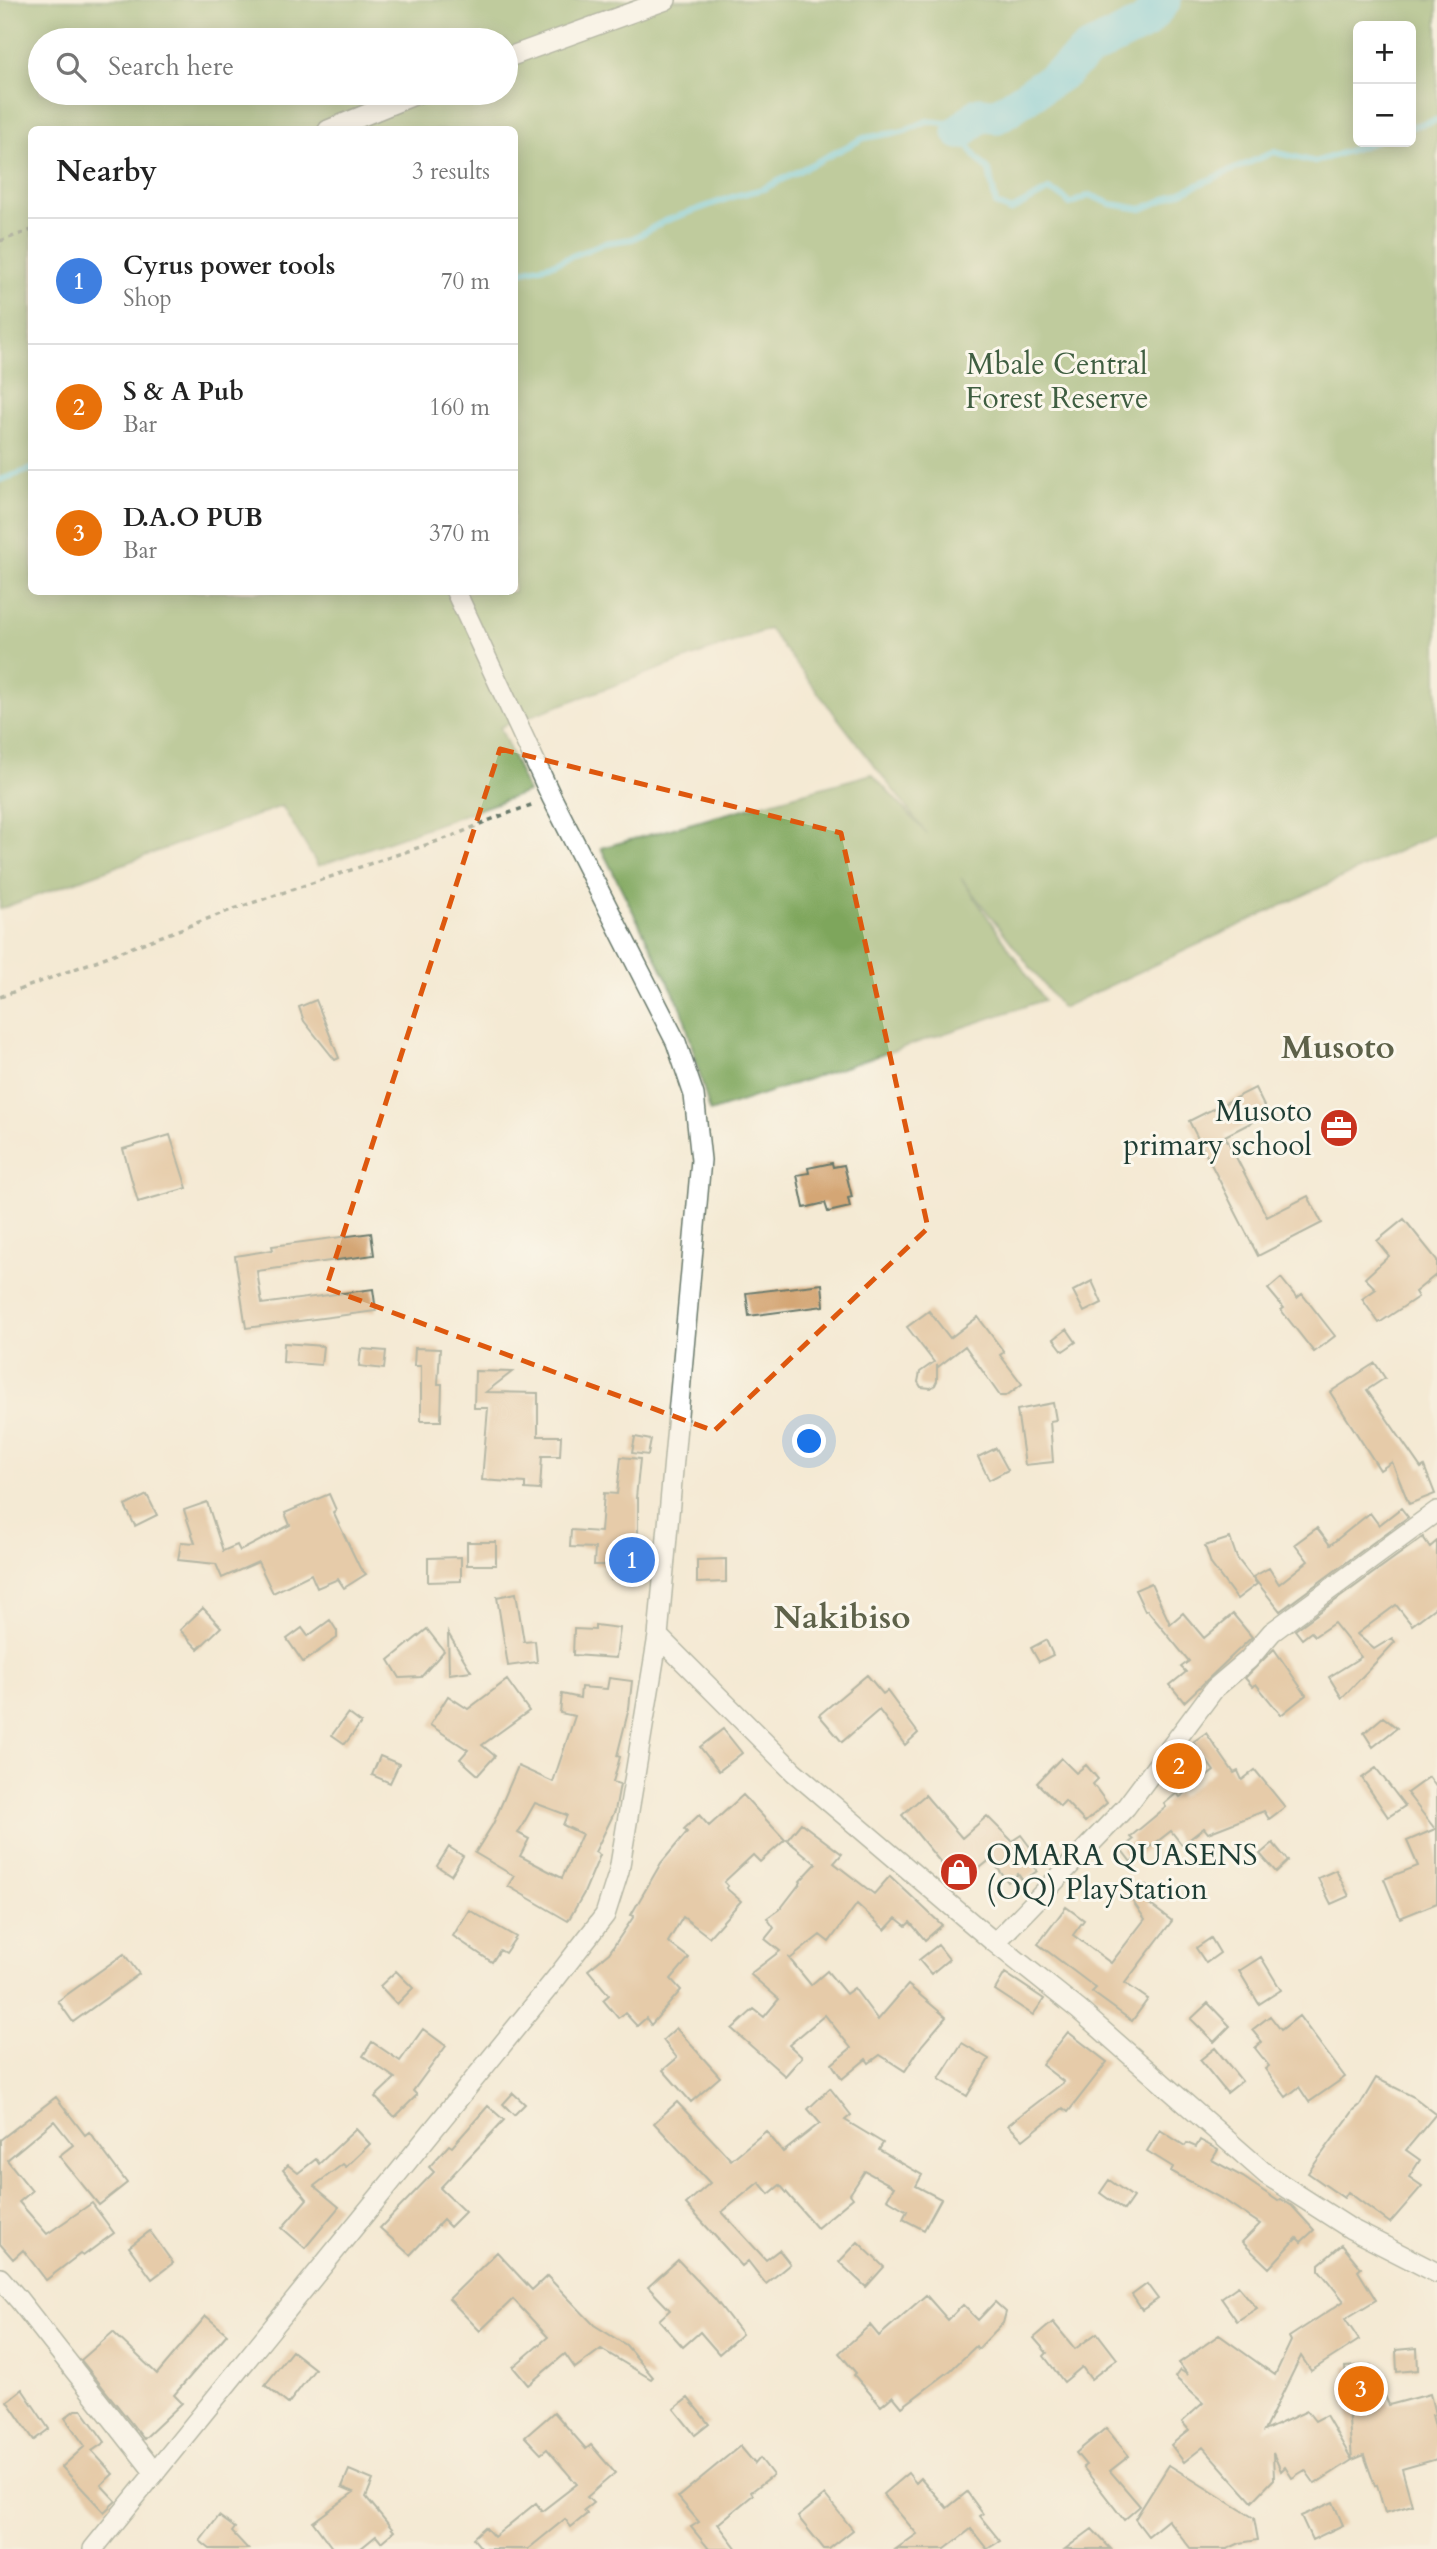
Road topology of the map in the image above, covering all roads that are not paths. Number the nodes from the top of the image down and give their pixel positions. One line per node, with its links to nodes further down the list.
1 (666, 0): 2 (street)
2 (518, 54)
3 (389, 105): 4 (street)
4 (338, 126)
5 (457, 595): 7 (street)
6 (1437, 1511): 8 (street)
7 (658, 1636): 8 (street); 11 (street)
8 (995, 1943): 9 (street)
9 (1437, 2273)
10 (0, 2278): 11 (street)
11 (155, 2473): 12 (street)
12 (93, 2549)

